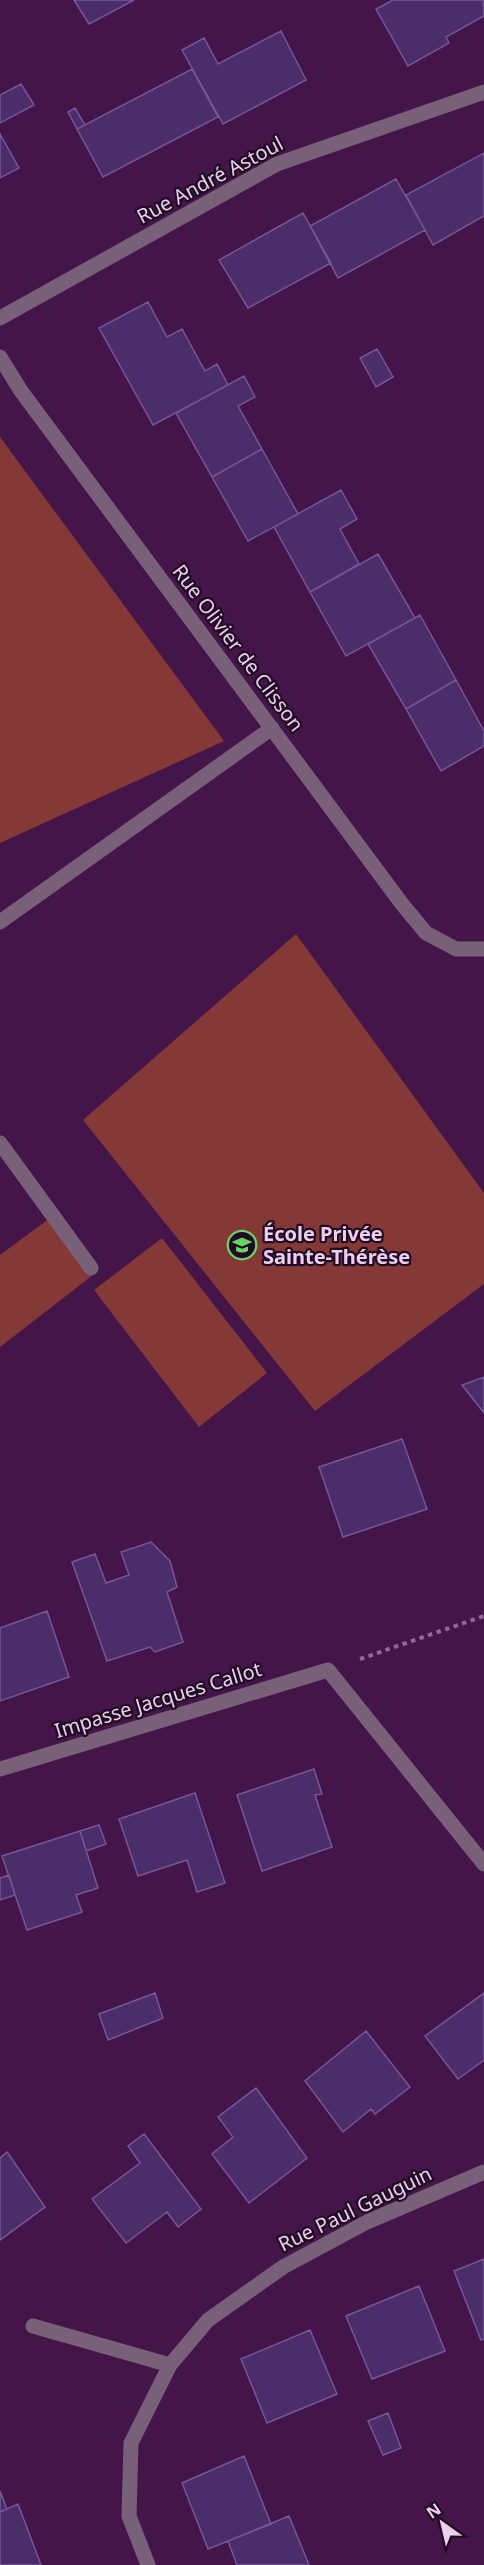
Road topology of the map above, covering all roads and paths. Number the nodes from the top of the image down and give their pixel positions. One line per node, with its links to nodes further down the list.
1 (484, 92): 2 (street, Rue André Astoul)
2 (0, 318)
3 (0, 357): 4 (street, Rue Olivier de Clisson)
4 (272, 729): 5 (street); 6 (street, Rue Olivier de Clisson)
5 (0, 922)
6 (484, 949)
7 (0, 1143): 8 (street)
8 (91, 1268)
9 (484, 1616): 10 (path)
10 (328, 1670): 11 (street, Impasse Jacques Callot); 12 (street)
11 (0, 1770)
12 (484, 1864)
13 (484, 2172): 15 (street, Rue Paul Gauguin)
14 (33, 2326): 15 (street)
15 (170, 2365): 16 (street, Rue Paul Gauguin)
16 (148, 2565)

